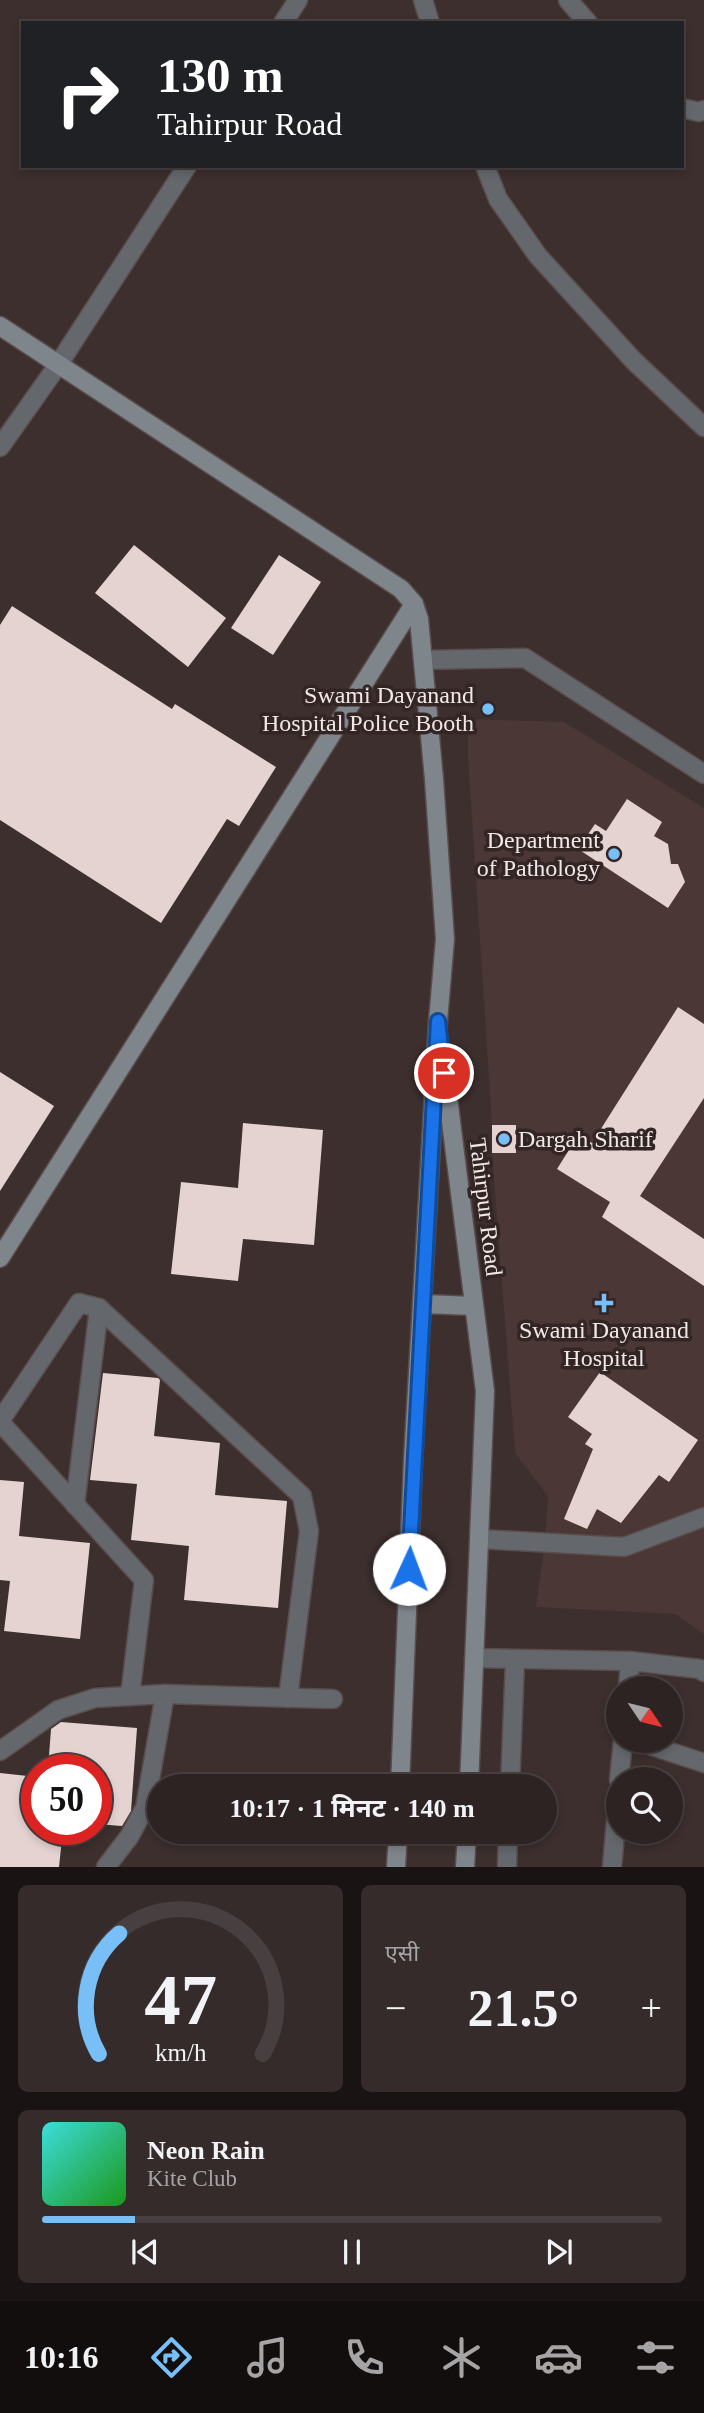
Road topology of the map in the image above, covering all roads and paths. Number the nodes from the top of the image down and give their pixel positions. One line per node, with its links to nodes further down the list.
1 (298, 0): 4 (street)
2 (423, 0): 5 (street)
3 (568, 0): 6 (street)
4 (284, 21)
5 (429, 21)
6 (586, 21)
7 (684, 108): 8 (street)
8 (704, 110)
9 (186, 168): 12 (street)
10 (486, 168): 13 (street)
11 (0, 326): 12 (main road)
12 (58, 365): 14 (street); 15 (main road)
13 (703, 421)
14 (0, 447)
15 (414, 604): 16 (main road); 19 (main road)
16 (423, 660): 17 (street); 18 (main road)
17 (704, 775)
18 (438, 1021): 20 (main road, Tahirpur Road); 21 (main road, Tahirpur Road)
19 (0, 1258)
20 (423, 1304): 21 (main road); 39 (main road, Tahirpur Road)
21 (474, 1306): 26 (main road, Tahirpur Road)
22 (99, 1308): 23 (street); 24 (street); 34 (street)
23 (0, 1421): 24 (street)
24 (75, 1505): 33 (street)
25 (704, 1517): 26 (street)
26 (480, 1539): 27 (main road, Tahirpur Road)
27 (474, 1658): 28 (street); 40 (main road, Tahirpur Road)
28 (515, 1660): 29 (street); 41 (street)
29 (630, 1661): 30 (street); 31 (street)
30 (704, 1672)
31 (629, 1676)
32 (165, 1694): 33 (street); 34 (street); 46 (street)
33 (130, 1696): 36 (street)
34 (288, 1698): 35 (street)
35 (332, 1699)
36 (0, 1751)
37 (677, 1754): 38 (street)
38 (704, 1763)
39 (401, 1774)
40 (470, 1774)
41 (511, 1774)
42 (397, 1844): 47 (main road)
43 (466, 1844): 48 (main road)
44 (507, 1844): 49 (street)
45 (614, 1844): 50 (street)
46 (106, 1867)
47 (396, 1867)
48 (465, 1867)
49 (506, 1867)
50 (612, 1867)

